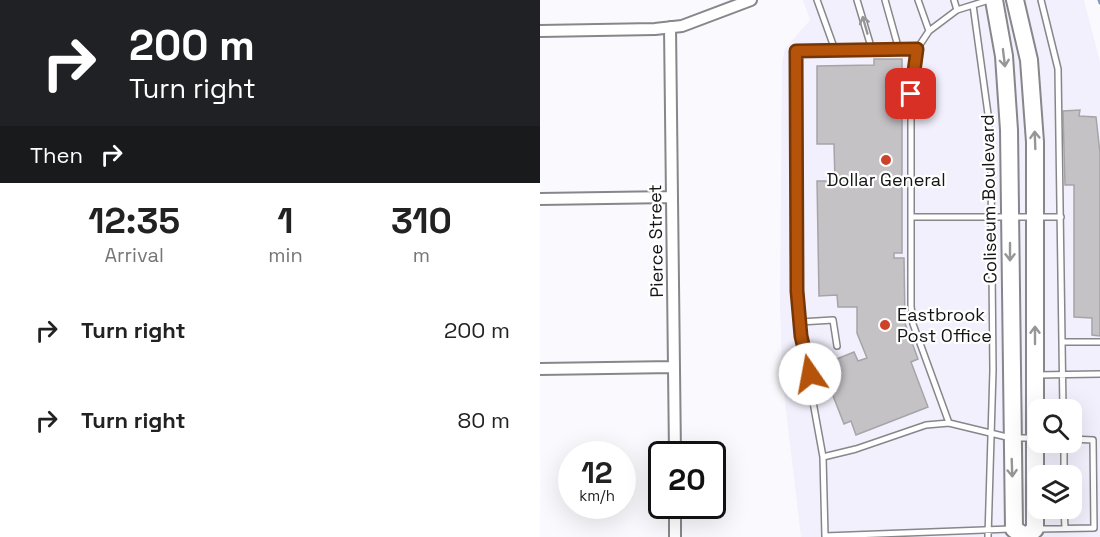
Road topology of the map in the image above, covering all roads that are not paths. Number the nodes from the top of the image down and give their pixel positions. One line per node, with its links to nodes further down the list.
1 (751, 0): 12 (street)
2 (818, 0): 16 (lane)
3 (857, 0): 17 (lane, one-way to 3)
4 (885, 0): 18 (lane)
5 (918, 0): 14 (lane)
6 (954, 0): 11 (lane)
7 (992, 0): 10 (lane); 23 (main road, Coliseum Boulevard, one-way to 23)
8 (1015, 0): 25 (main road, one-way to 8)
9 (1041, 0): 24 (lane)
10 (973, 5): 11 (lane); 21 (lane)
11 (957, 10): 14 (lane)
12 (670, 27): 13 (street); 19 (street, Pierce Street)
13 (540, 31)
14 (929, 32): 15 (lane)
15 (917, 49): 18 (lane); 22 (lane)
16 (836, 50): 17 (lane); 26 (lane)
17 (872, 50): 18 (lane)
18 (899, 50)
19 (672, 197): 20 (street); 30 (street, Pierce Street)
20 (540, 200)
21 (992, 216): 22 (lane); 23 (lane); 38 (lane)
22 (911, 217): 37 (lane)
23 (1010, 217): 25 (lane); 39 (main road, Coliseum Boulevard, one-way to 39)
24 (1061, 217): 25 (lane); 27 (lane)
25 (1035, 218): 33 (main road, one-way to 25)
26 (800, 322): 29 (lane); 46 (lane)
27 (1062, 342): 28 (lane); 34 (lane)
28 (1100, 342)
29 (837, 346)
30 (674, 367): 31 (street); 44 (street, Pierce Street)
31 (540, 369)
32 (1100, 374): 34 (lane)
33 (1035, 375): 34 (lane); 35 (main road)
34 (1063, 375): 36 (lane)
35 (1035, 399)
36 (1063, 399)
37 (949, 423): 38 (lane); 46 (lane)
38 (990, 433): 39 (lane); 54 (lane)
39 (1011, 438): 40 (lane); 55 (main road, Coliseum Boulevard, one-way to 55)
40 (1028, 438)
41 (1082, 440): 42 (lane)
42 (1093, 440): 43 (lane); 47 (lane)
43 (1100, 440)
44 (675, 441)
45 (1034, 453): 55 (main road)
46 (823, 457): 58 (lane)
47 (1096, 468): 48 (lane)
48 (1097, 507): 53 (lane)
49 (675, 519): 57 (street)
50 (1065, 519): 52 (lane)
51 (1057, 528): 52 (lane); 55 (lane); 60 (lane)
52 (1065, 528): 53 (lane)
53 (1097, 528)
54 (988, 529): 55 (lane); 56 (lane); 59 (lane)
55 (1025, 533)
56 (926, 535): 58 (lane)
57 (675, 537)
58 (825, 537)
59 (988, 537)
60 (1057, 537)

